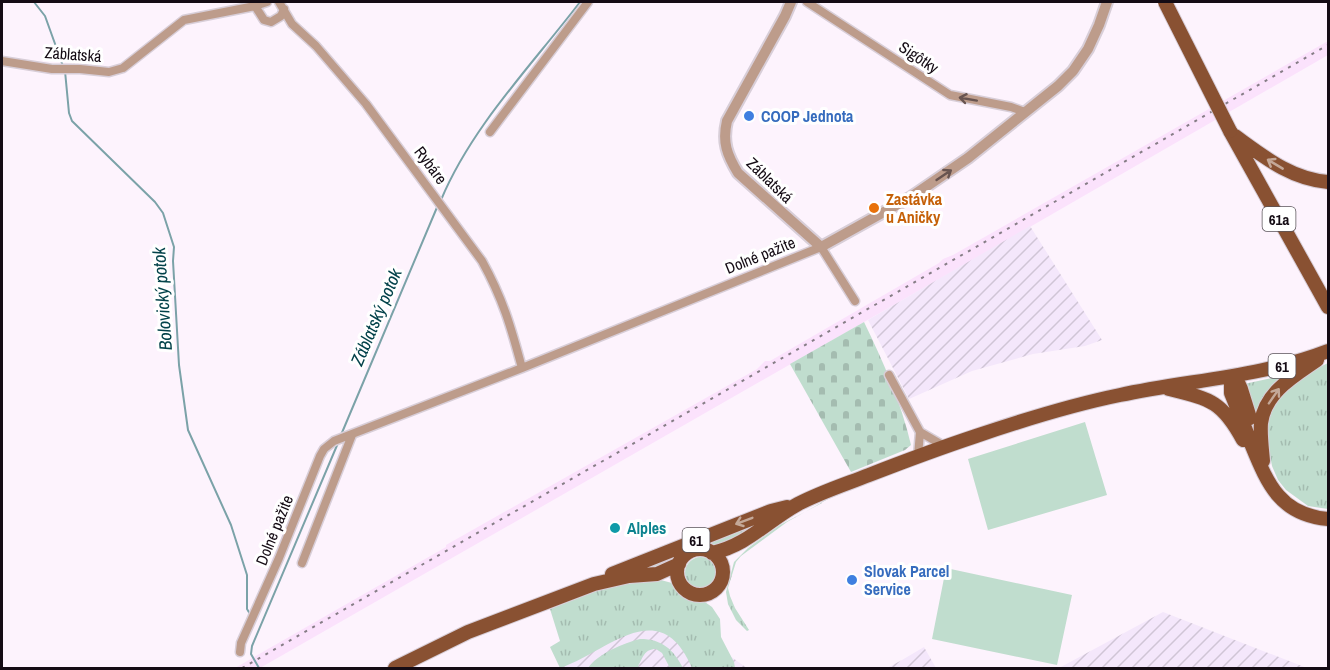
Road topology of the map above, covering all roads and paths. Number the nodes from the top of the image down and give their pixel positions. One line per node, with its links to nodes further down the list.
1 (267, 2): 8 (street, Záblatská)
2 (588, 2): 12 (street)
3 (791, 2): 14 (street, Záblatská)
4 (807, 2): 10 (street, Sigôtky, one-way to 4)
5 (1107, 2): 10 (street, Dolné pažite)
6 (1165, 2): 11 (main road, 61a, bridge)
7 (282, 5): 8 (street); 18 (street, Rybáre)
8 (255, 6): 9 (street, Záblatská)
9 (2, 61)
10 (1025, 112): 14 (street, Dolné pažite, one-way to 10)
11 (1230, 131): 13 (main road, 61a, one-way to 11); 16 (main road, 61a)
12 (490, 132)
13 (1329, 182)
14 (821, 247): 15 (street, Záblatská); 18 (street, Dolné pažite)
15 (855, 301)
16 (1329, 307)
17 (1329, 352): 20 (main road, 61); 26 (main road, one-way to 17)
18 (522, 368): 23 (street, Dolné pažite)
19 (889, 375): 22 (street)
20 (1235, 376): 21 (main road, 61); 26 (main road)
21 (1162, 387): 24 (main road, 61); 26 (main road)
22 (920, 432): 24 (street); 25 (street)
23 (349, 436): 31 (street); 37 (street, Dolné pažite)
24 (944, 446): 25 (main road, 61)
25 (918, 456): 27 (main road, 61)
26 (1263, 472): 28 (main road)
27 (800, 504): 29 (main road, 61); 36 (main road, 61, one-way to 36)
28 (1329, 519)
29 (737, 546): 30 (main road, 61); 33 (main road, 61)
30 (712, 553): 32 (main road, 61); 33 (main road, 61)
31 (302, 563)
32 (679, 564): 34 (main road, 61); 35 (main road, 61)
33 (723, 570): 35 (main road, 61)
34 (657, 574): 35 (main road, 61); 36 (main road, 61)
35 (680, 583)
36 (594, 584): 38 (main road, 61)
37 (240, 652)
38 (395, 669)

